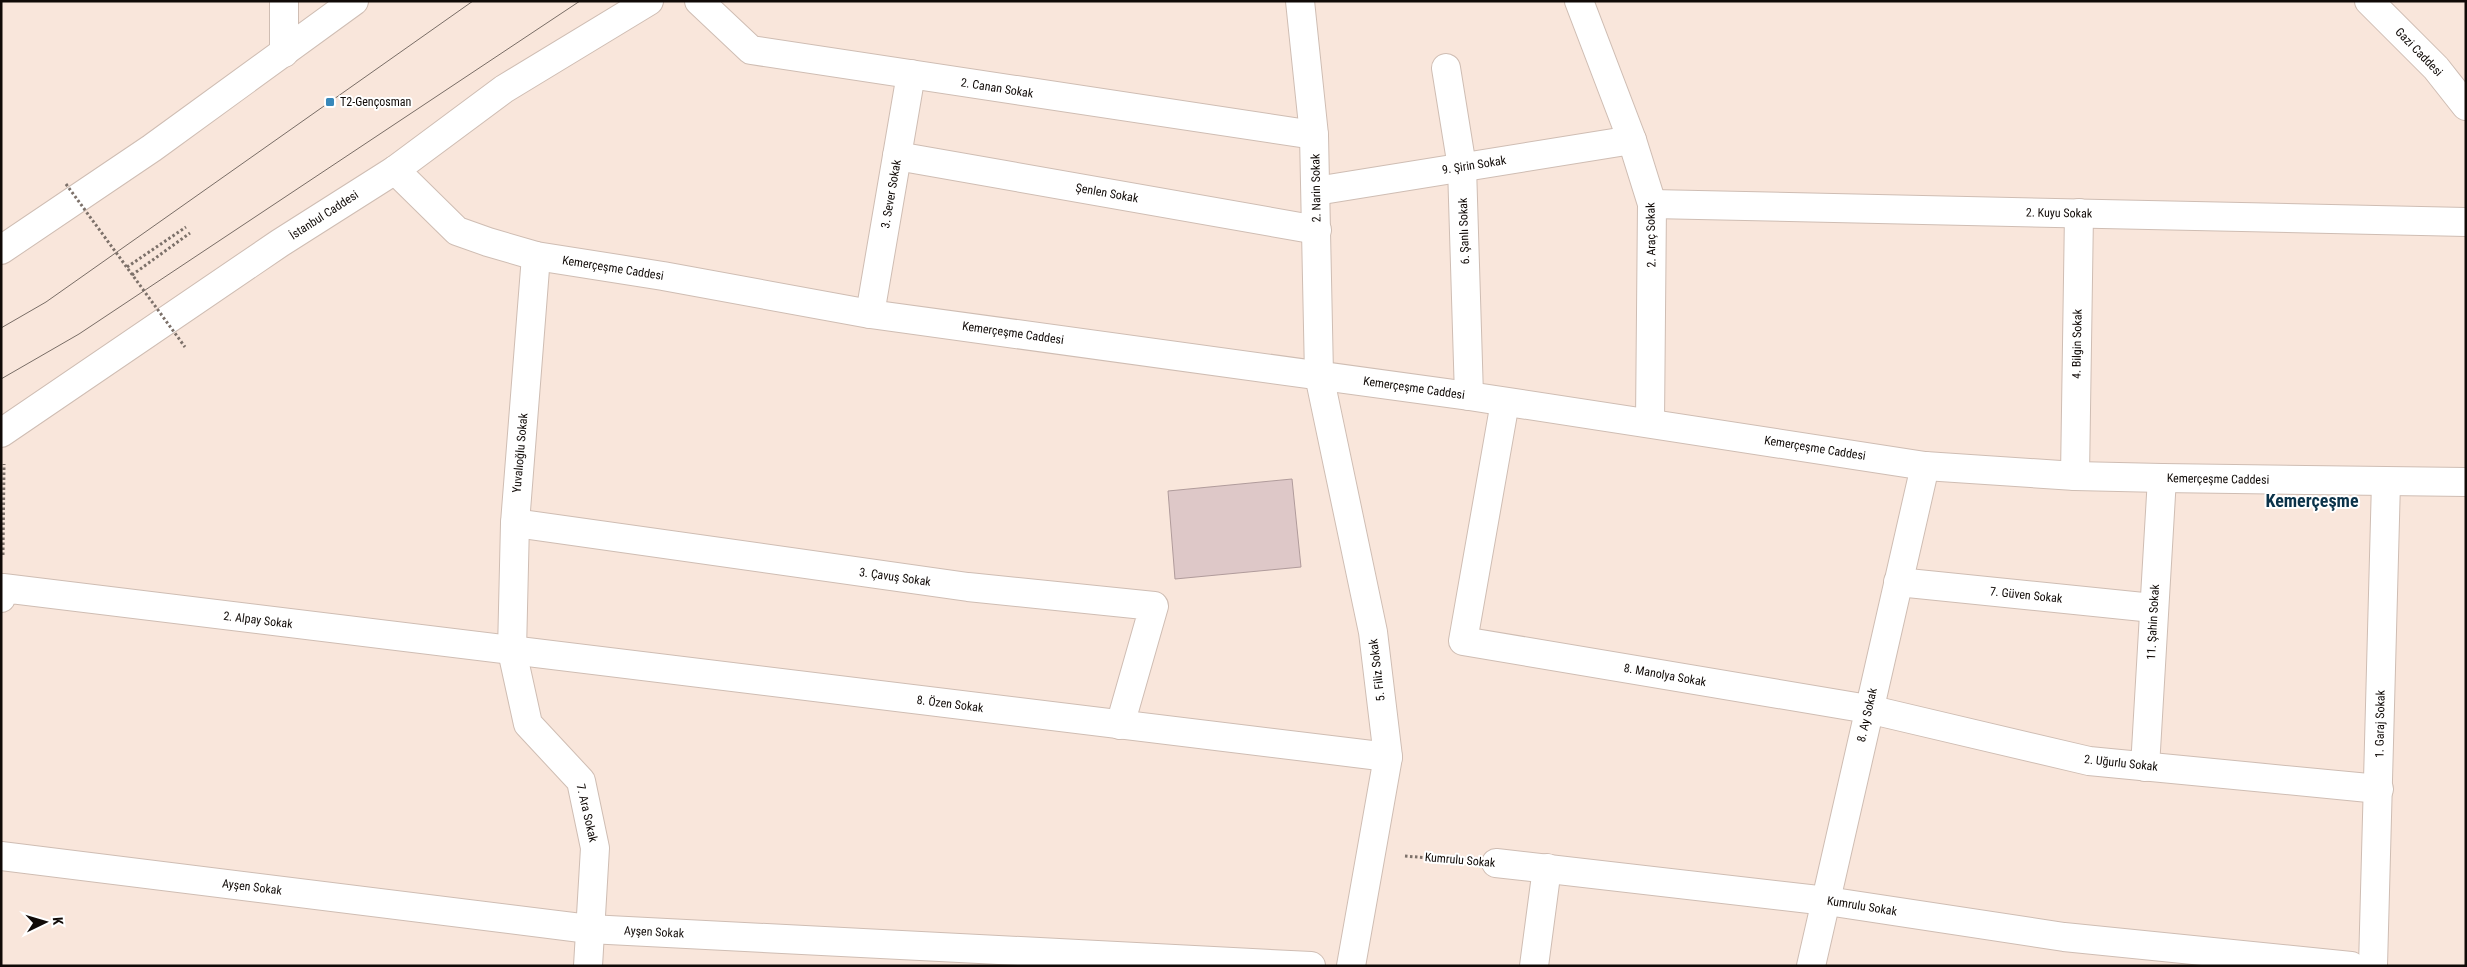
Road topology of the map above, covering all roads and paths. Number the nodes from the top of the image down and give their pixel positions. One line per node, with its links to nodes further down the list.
1 (284, 1): 8 (main road)
2 (354, 1): 8 (main road)
3 (649, 1): 16 (main road, İstanbul Caddesi)
4 (699, 1): 10 (main road, 2. Canan Sokak)
5 (1300, 1): 12 (main road, 2. Narin Sokak)
6 (1579, 1): 13 (main road, 2. Araç Sokak)
7 (2369, 1): 11 (main road, Gazi Caddesi)
8 (284, 53): 25 (main road)
9 (1446, 68): 15 (main road, 6. Şanlı Sokak)
10 (911, 74): 12 (main road, 2. Canan Sokak); 14 (main road, 3. Sever Sokak)
11 (2466, 106)
12 (1314, 135): 18 (main road, 2. Narin Sokak)
13 (1632, 140): 15 (main road, 9. Şirin Sokak); 19 (main road, 2. Araç Sokak)
14 (897, 156): 23 (main road, Şenlen Sokak); 29 (main road, 3. Sever Sokak)
15 (1462, 167): 18 (main road, 9. Şirin Sokak); 32 (main road, 6. Şanlı Sokak)
16 (395, 170): 26 (main road, Kemerçeşme Caddesi); 35 (main road, İstanbul Caddesi)
17 (66, 184): 27 (path, bridge)
18 (1316, 190): 23 (main road, 2. Narin Sokak)
19 (1652, 204): 20 (main road, 2. Kuyu Sokak); 34 (main road, 2. Araç Sokak)
20 (2078, 213): 21 (main road, 2. Kuyu Sokak); 37 (main road, 4. Bilgin Sokak)
21 (2466, 222)
22 (186, 227): 27 (path)
23 (1316, 230): 31 (main road, 2. Narin Sokak)
24 (190, 233): 28 (path)
25 (1, 250)
26 (536, 256): 29 (main road, Kemerçeşme Caddesi); 41 (main road, Yuvalıoğlu Sokak)
27 (127, 267): 28 (path, bridge)
28 (132, 275): 30 (path, bridge)
29 (870, 314): 31 (main road, Kemerçeşme Caddesi)
30 (185, 346)
31 (1319, 375): 32 (main road, Kemerçeşme Caddesi); 48 (main road, 5. Filiz Sokak)
32 (1469, 396): 33 (main road, Kemerçeşme Caddesi)
33 (1505, 402): 34 (main road, Kemerçeşme Caddesi); 46 (main road, 8. Manolya Sokak)
34 (1650, 422): 36 (main road, Kemerçeşme Caddesi)
35 (3, 432): 43 (path)
36 (1925, 466): 37 (main road, Kemerçeşme Caddesi); 42 (main road, 8. Ay Sokak)
37 (2075, 476): 38 (main road, Kemerçeşme Caddesi)
38 (2162, 478): 39 (main road, Kemerçeşme Caddesi); 44 (main road, 11. Şahin Sokak)
39 (2386, 482): 40 (main road, Kemerçeşme Caddesi); 50 (main road, 1. Garaj Sokak)
40 (2466, 482)
41 (515, 523): 45 (main road, Yuvalıoğlu Sokak); 47 (main road, 3. Çavuş Sokak)
42 (1898, 582): 44 (main road, 7. Güven Sokak); 46 (main road, 8. Ay Sokak)
43 (2, 593): 45 (main road, 2. Alpay Sokak)
44 (2153, 608): 49 (main road, 11. Şahin Sokak)
45 (512, 651): 47 (main road, 8. Özen Sokak); 56 (main road, 7. Ara Sokak)
46 (1868, 709): 49 (main road, 2. Uğurlu Sokak); 55 (main road, 8. Ay Sokak)
47 (1120, 725): 48 (main road, 8. Özen Sokak)
48 (1388, 757): 51 (main road, 5. Filiz Sokak)
49 (2146, 767): 50 (main road, 2. Uğurlu Sokak)
50 (2379, 789): 63 (main road, 1. Garaj Sokak)
51 (1372, 853): 53 (path, Kumrulu Sokak); 59 (main road, 5. Filiz Sokak)
52 (1, 856): 56 (main road, Ayşen Sokak)
53 (1496, 864): 54 (main road, Kumrulu Sokak)
54 (1547, 868): 55 (main road, Kumrulu Sokak); 60 (main road)
55 (1827, 901): 61 (main road, 8. Ay Sokak); 62 (main road, Kumrulu Sokak)
56 (589, 929): 57 (main road, 7. Ara Sokak); 58 (main road, Ayşen Sokak)
57 (588, 966)
58 (1311, 966)
59 (1351, 966)
60 (1534, 966)
61 (1811, 966)
62 (2351, 966)
63 (2373, 966)

